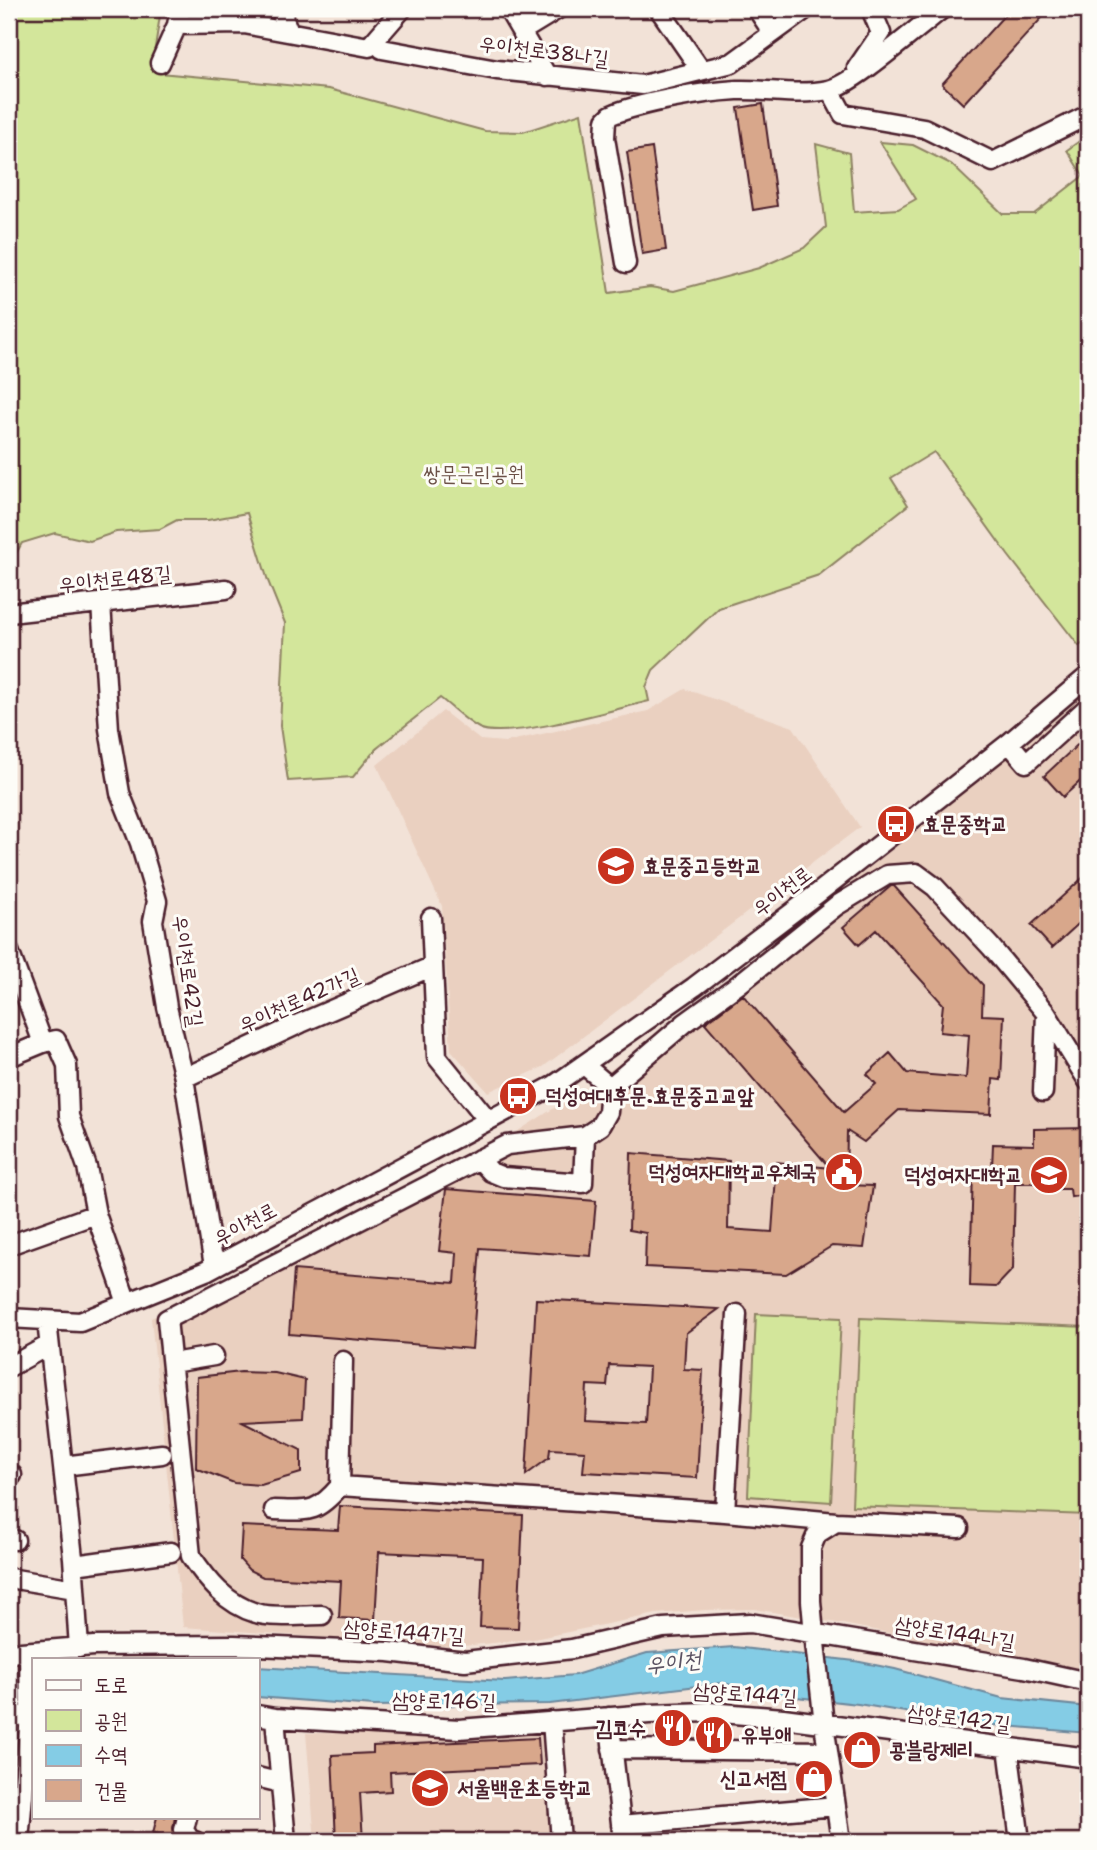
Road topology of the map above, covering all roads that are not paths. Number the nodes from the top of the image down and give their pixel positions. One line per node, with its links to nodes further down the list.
1 (285, 9): 12 (street)
2 (402, 9): 12 (street)
3 (508, 9): 11 (street)
4 (558, 9): 11 (street)
5 (659, 9): 16 (street)
6 (757, 9): 13 (street)
7 (806, 9): 13 (street, 우이천로38나길)
8 (871, 9): 18 (street)
9 (942, 9): 18 (street)
10 (178, 17): 12 (street); 15 (street)
11 (522, 31): 17 (street)
12 (289, 32)
13 (773, 33): 16 (street, 우이천로38나길)
14 (382, 49): 17 (street, 우이천로38나길)
15 (160, 63)
16 (701, 70): 17 (street, 우이천로38나길)
17 (547, 76)
18 (850, 80): 19 (street)
19 (830, 90): 20 (street); 21 (street)
20 (1088, 115)
21 (626, 263)
22 (226, 589): 23 (street, 우이천로48길)
23 (101, 603): 24 (street, 우이천로48길); 35 (street, 우이천로42길)
24 (9, 614)
25 (1088, 676): 27 (street, 우이천로)
26 (1088, 707): 27 (street)
27 (1009, 743): 34 (street, 우이천로)
28 (431, 918): 30 (street)
29 (9, 951): 32 (street)
30 (433, 966): 35 (street, 우이천로42가길); 39 (street)
31 (1045, 1013): 36 (street); 37 (street); 38 (street)
32 (43, 1043): 33 (street); 42 (street)
33 (9, 1057)
34 (584, 1065): 37 (street); 39 (street, 우이천로)
35 (184, 1078): 44 (street, 우이천로42길)
36 (1088, 1081)
37 (610, 1087): 40 (street)
38 (1043, 1092)
39 (488, 1121): 44 (street, 우이천로)
40 (585, 1136): 41 (street); 41 (street)
41 (479, 1159): 52 (street)
42 (96, 1214): 43 (street); 45 (street)
43 (9, 1245)
44 (214, 1266): 45 (street, 우이천로)
45 (127, 1303): 48 (street, 우이천로)
46 (737, 1314): 58 (street)
47 (9, 1318): 48 (street, 우이천로)
48 (47, 1321): 49 (street)
49 (49, 1345): 53 (street); 55 (street)
50 (214, 1356): 52 (street)
51 (342, 1361): 56 (street)
52 (172, 1363): 65 (street)
53 (9, 1367)
54 (162, 1454): 55 (street)
55 (63, 1466): 62 (street)
56 (340, 1486): 57 (street); 58 (street)
57 (274, 1510)
58 (725, 1512): 59 (street)
59 (836, 1522): 60 (street); 66 (street)
60 (959, 1528)
61 (172, 1552): 62 (street)
62 (74, 1565): 64 (street)
63 (9, 1578): 64 (street)
64 (75, 1588): 67 (street)
65 (322, 1615)
66 (814, 1634): 67 (street, 삼양로144가길); 70 (street, 삼양로144나길); 76 (street)
67 (79, 1648): 69 (street, 삼양로144가길)
68 (9, 1653): 69 (street, 삼양로144가길)
69 (29, 1653): 71 (street)
70 (1088, 1682)
71 (32, 1715): 72 (street); 86 (street)
72 (9, 1717)
73 (266, 1717): 75 (street, 삼양로146길); 82 (street)
74 (609, 1717): 75 (street, 삼양로144길); 76 (street, 삼양로144길); 78 (street)
75 (552, 1721): 89 (street)
76 (824, 1724): 77 (street, 삼양로142길); 79 (street, 삼양로144길)
77 (1008, 1747): 80 (street, 삼양로142길); 91 (street)
78 (612, 1749): 79 (street); 85 (street)
79 (828, 1751): 83 (street, 삼양로144길)
80 (1088, 1758)
81 (259, 1778): 82 (street)
82 (281, 1783): 88 (street)
83 (836, 1806): 85 (street); 90 (street, 삼양로144길)
84 (187, 1818): 87 (street)
85 (622, 1833)
86 (19, 1841)
87 (195, 1841)
88 (286, 1841)
89 (561, 1841)
90 (841, 1841)
91 (1020, 1841)

